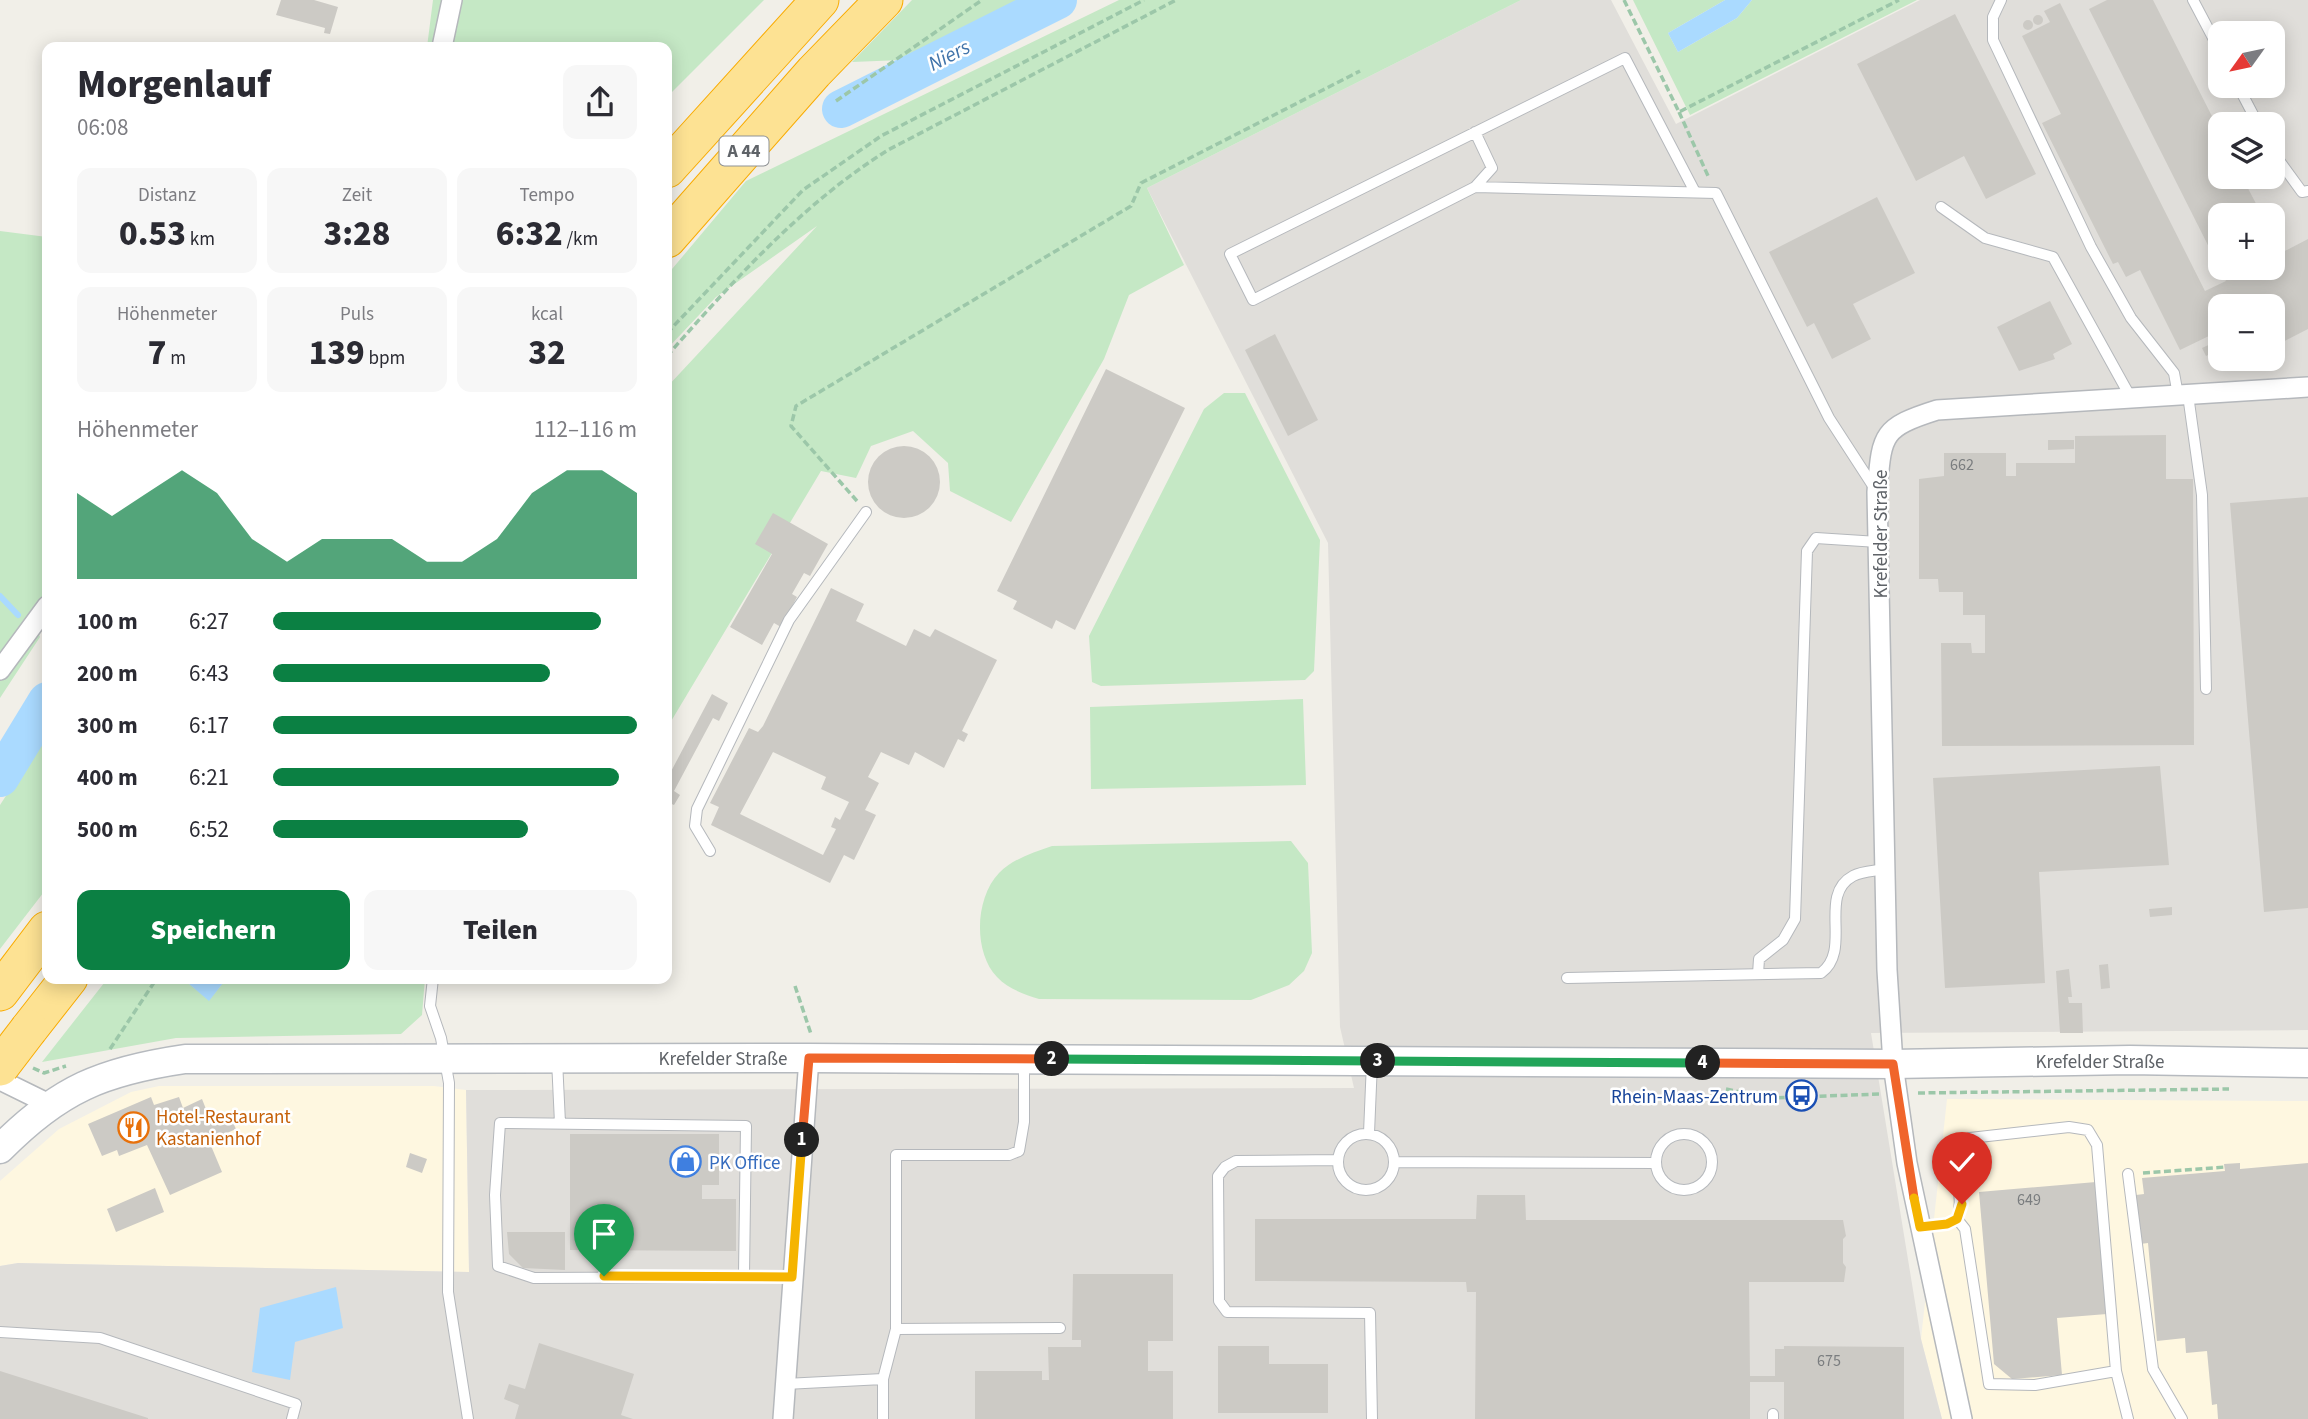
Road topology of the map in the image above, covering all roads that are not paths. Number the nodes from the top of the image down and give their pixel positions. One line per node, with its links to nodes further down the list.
1 (452, 0): 7 (street)
2 (820, 0): 9 (highway, A 44)
3 (884, 0): 15 (highway, A 44)
4 (2001, 0): 17 (lane)
5 (2193, 0): 6 (lane)
6 (2208, 28)
7 (443, 42)
8 (1475, 132): 11 (lane); 11 (lane); 13 (lane)
9 (672, 163)
10 (2285, 169): 12 (lane)
11 (1475, 187): 13 (lane)
12 (2308, 191)
13 (1695, 192): 19 (lane)
14 (1941, 208): 18 (lane)
15 (672, 233)
16 (2308, 387): 17 (street, Krefelder Straße)
17 (2183, 395): 18 (street, Krefelder Straße); 24 (lane)
18 (2132, 398): 19 (street, Krefelder Straße)
19 (1877, 492): 21 (street, Krefelder Straße)
20 (866, 512): 25 (lane)
21 (1878, 542): 26 (street, Krefelder Straße); 28 (lane)
22 (42, 613): 23 (street)
23 (0, 670)
24 (2206, 689)
25 (710, 850)
26 (1885, 869): 28 (lane); 40 (street, Krefelder Straße)
27 (42, 937): 32 (highway)
28 (1758, 974): 29 (lane)
29 (1567, 978)
30 (65, 984): 34 (highway)
31 (432, 984): 37 (lane)
32 (0, 992)
33 (810, 1049): 35 (street, Krefelder Straße); 36 (street, Krefelder Straße); 53 (street)
34 (17, 1053)
35 (557, 1059): 37 (street, Krefelder Straße); 43 (lane)
36 (1024, 1059): 38 (street, Krefelder Straße); 55 (lane)
37 (445, 1060): 42 (street, Krefelder Straße); 61 (lane)
38 (1372, 1061): 40 (street, Krefelder Straße); 44 (lane)
39 (2308, 1063): 40 (street, Krefelder Straße)
40 (1893, 1064): 51 (street, Krefelder Straße)
41 (0, 1080): 42 (street)
42 (54, 1108): 45 (street, Krefelder Straße)
43 (560, 1123): 52 (lane); 52 (lane)
44 (1369, 1133): 46 (lane); 47 (lane)
45 (0, 1149)
46 (1338, 1160): 47 (lane); 64 (lane)
47 (1395, 1162): 48 (lane)
48 (1656, 1163): 48 (lane)
49 (2128, 1174): 67 (lane)
50 (1957, 1219): 51 (lane); 57 (lane); 57 (lane)
51 (1920, 1227): 65 (street, Krefelder Straße)
52 (744, 1275): 53 (lane)
53 (792, 1277): 59 (street)
54 (1060, 1328): 55 (lane)
55 (896, 1329): 58 (lane)
56 (0, 1332): 60 (lane)
57 (2116, 1371): 66 (lane)
58 (883, 1379): 59 (lane); 63 (lane)
59 (785, 1384): 62 (street)
60 (292, 1419)
61 (468, 1419)
62 (783, 1419)
63 (883, 1419)
64 (1371, 1419)
65 (1962, 1419)
66 (2128, 1419)
67 (2182, 1419)

